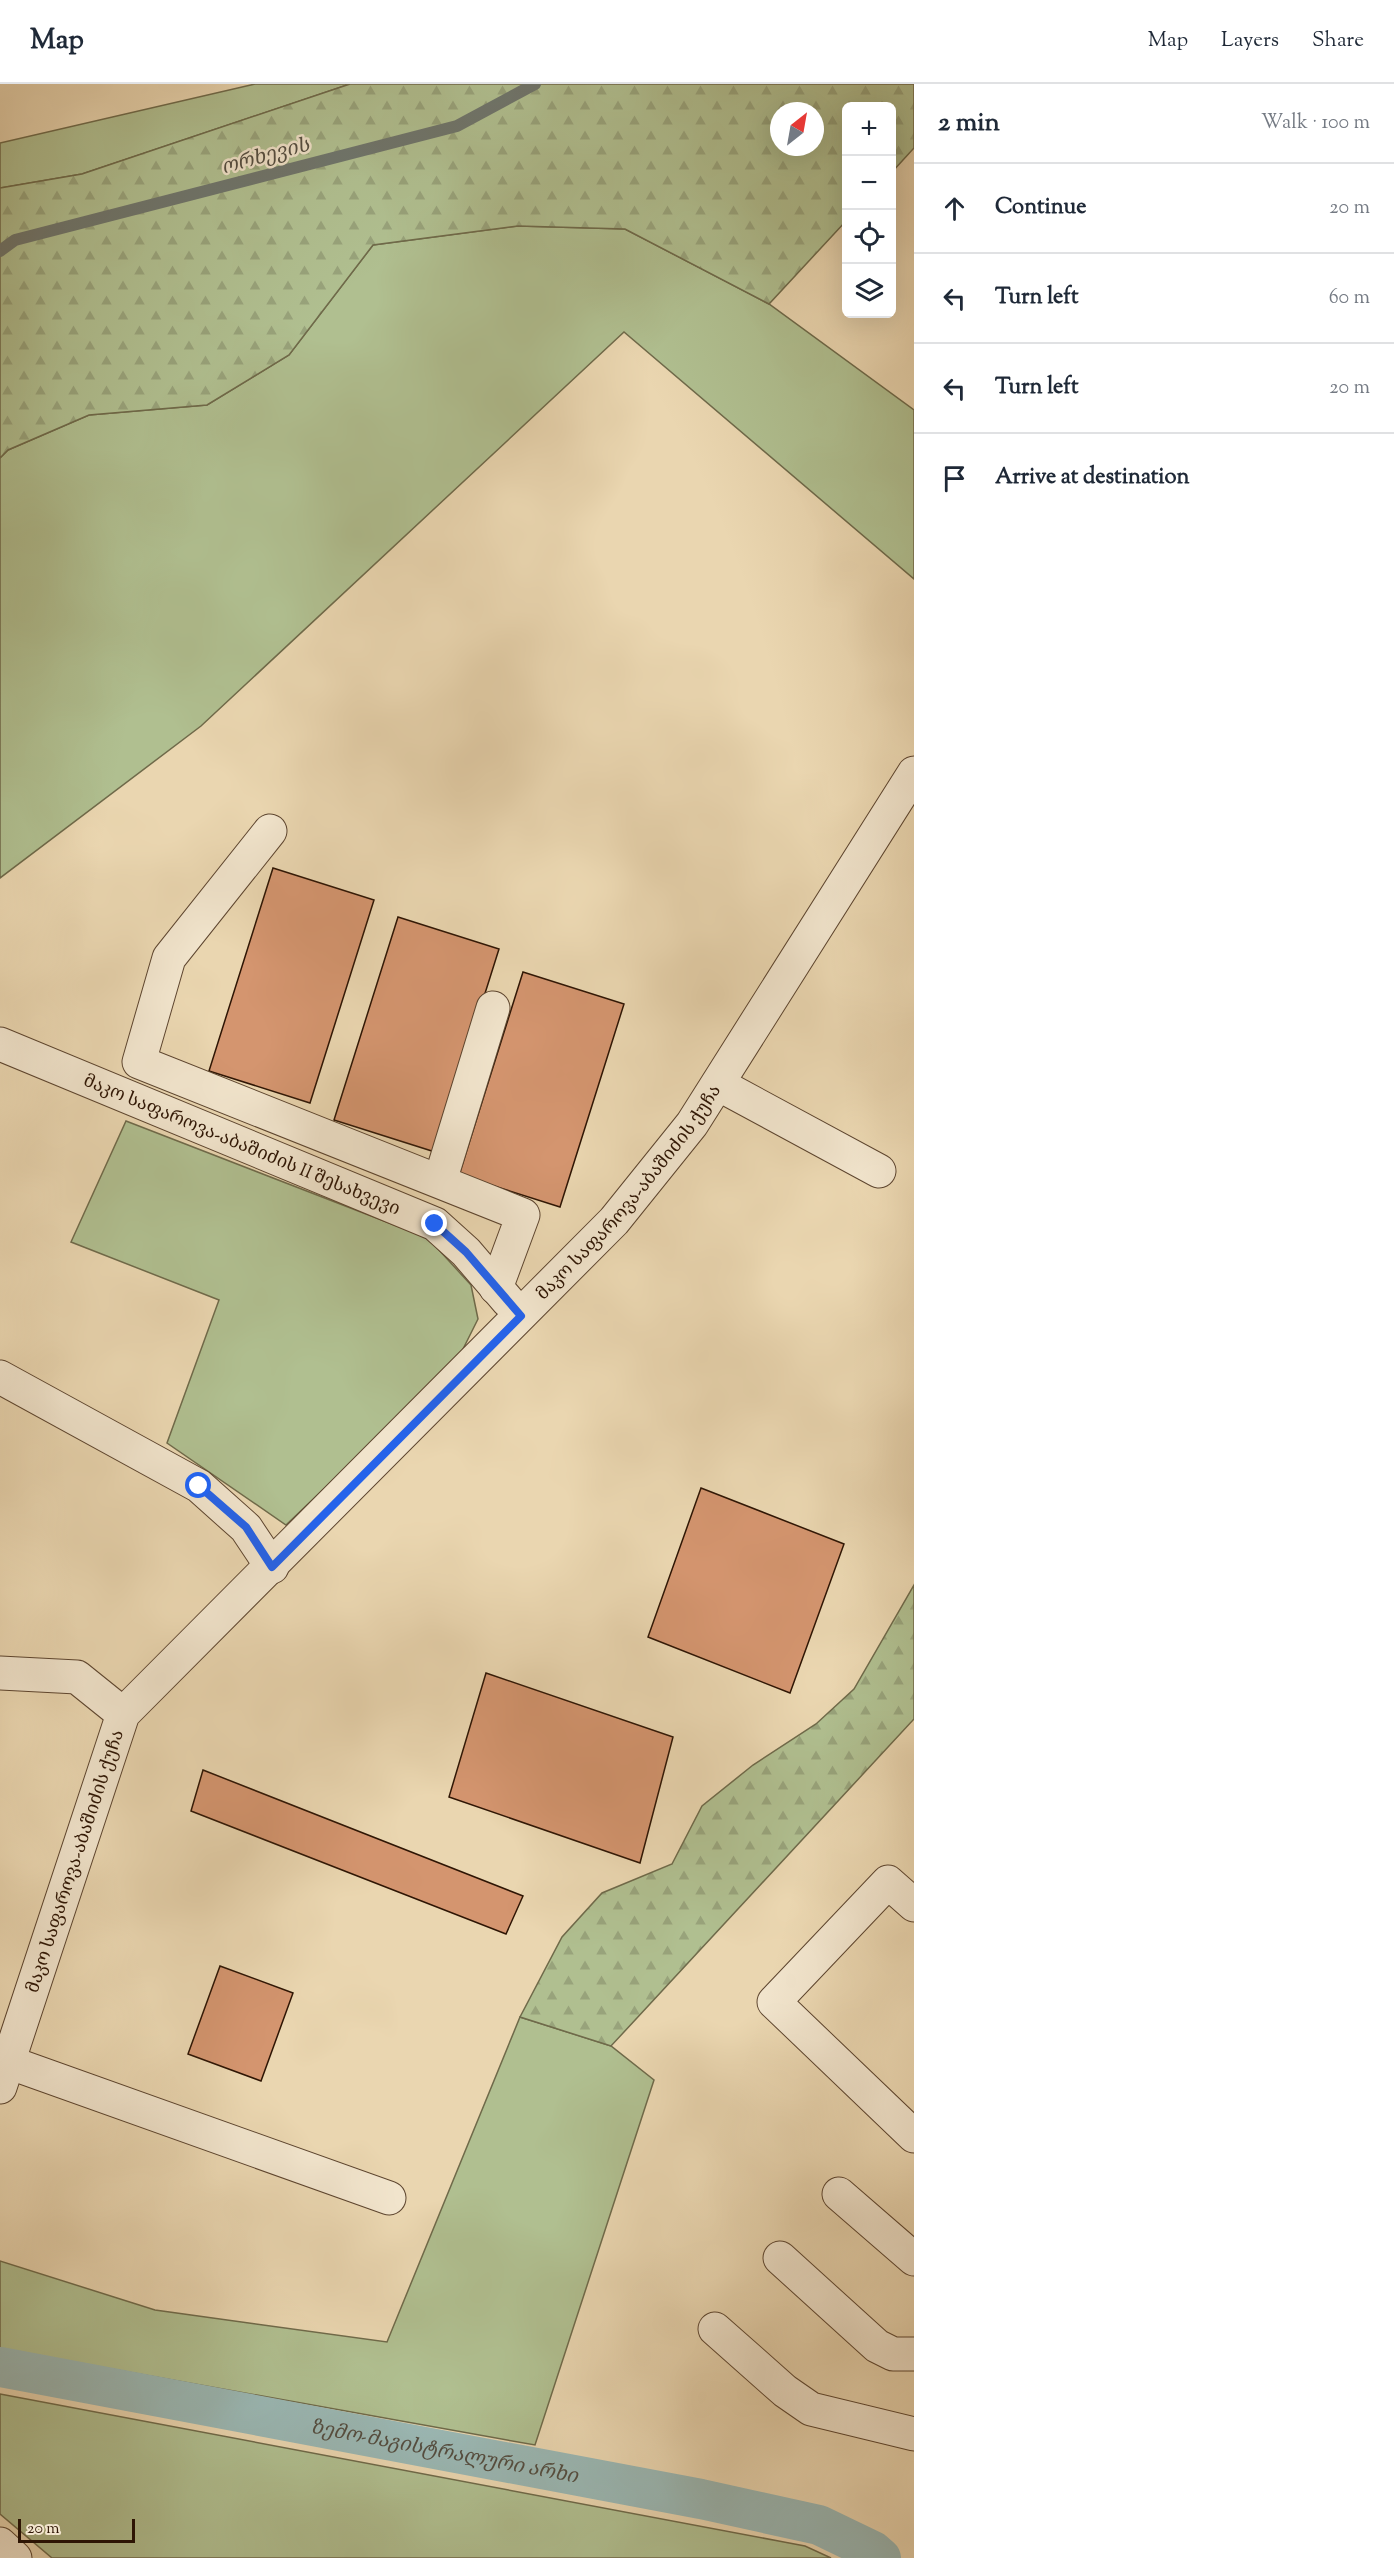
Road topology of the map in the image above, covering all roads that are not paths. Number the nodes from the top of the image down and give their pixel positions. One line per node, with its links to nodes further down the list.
1 (914, 773): 5 (street, მაკო საფაროვა-აბაშიძის ქუჩა)
2 (270, 831): 7 (street)
3 (493, 1008): 7 (street)
4 (0, 1044): 8 (street, მაკო საფაროვა-აბაშიძის II შესახვევი)
5 (718, 1084): 6 (street); 9 (street, მაკო საფაროვა-აბაშიძის ქუჩა)
6 (879, 1171)
7 (440, 1181): 8 (street)
8 (496, 1288): 9 (street, მაკო საფაროვა-აბაშიძის II შესახვევი)
9 (521, 1316): 11 (street, მაკო საფაროვა-აბაშიძის ქუჩა)
10 (0, 1377): 11 (street)
11 (272, 1567): 13 (street, მაკო საფაროვა-აბაშიძის ქუჩა)
12 (0, 1672): 13 (street)
13 (123, 1714): 15 (street, მაკო საფაროვა-აბაშიძის ქუჩა)
14 (914, 1905): 16 (street)
15 (4, 2075): 18 (street)
16 (914, 2136)
17 (839, 2194): 20 (street)
18 (389, 2198)
19 (780, 2258): 22 (street)
20 (914, 2259)
21 (715, 2329): 23 (street)
22 (914, 2354)
23 (914, 2434)
24 (0, 2544): 25 (street)
25 (15, 2558)

